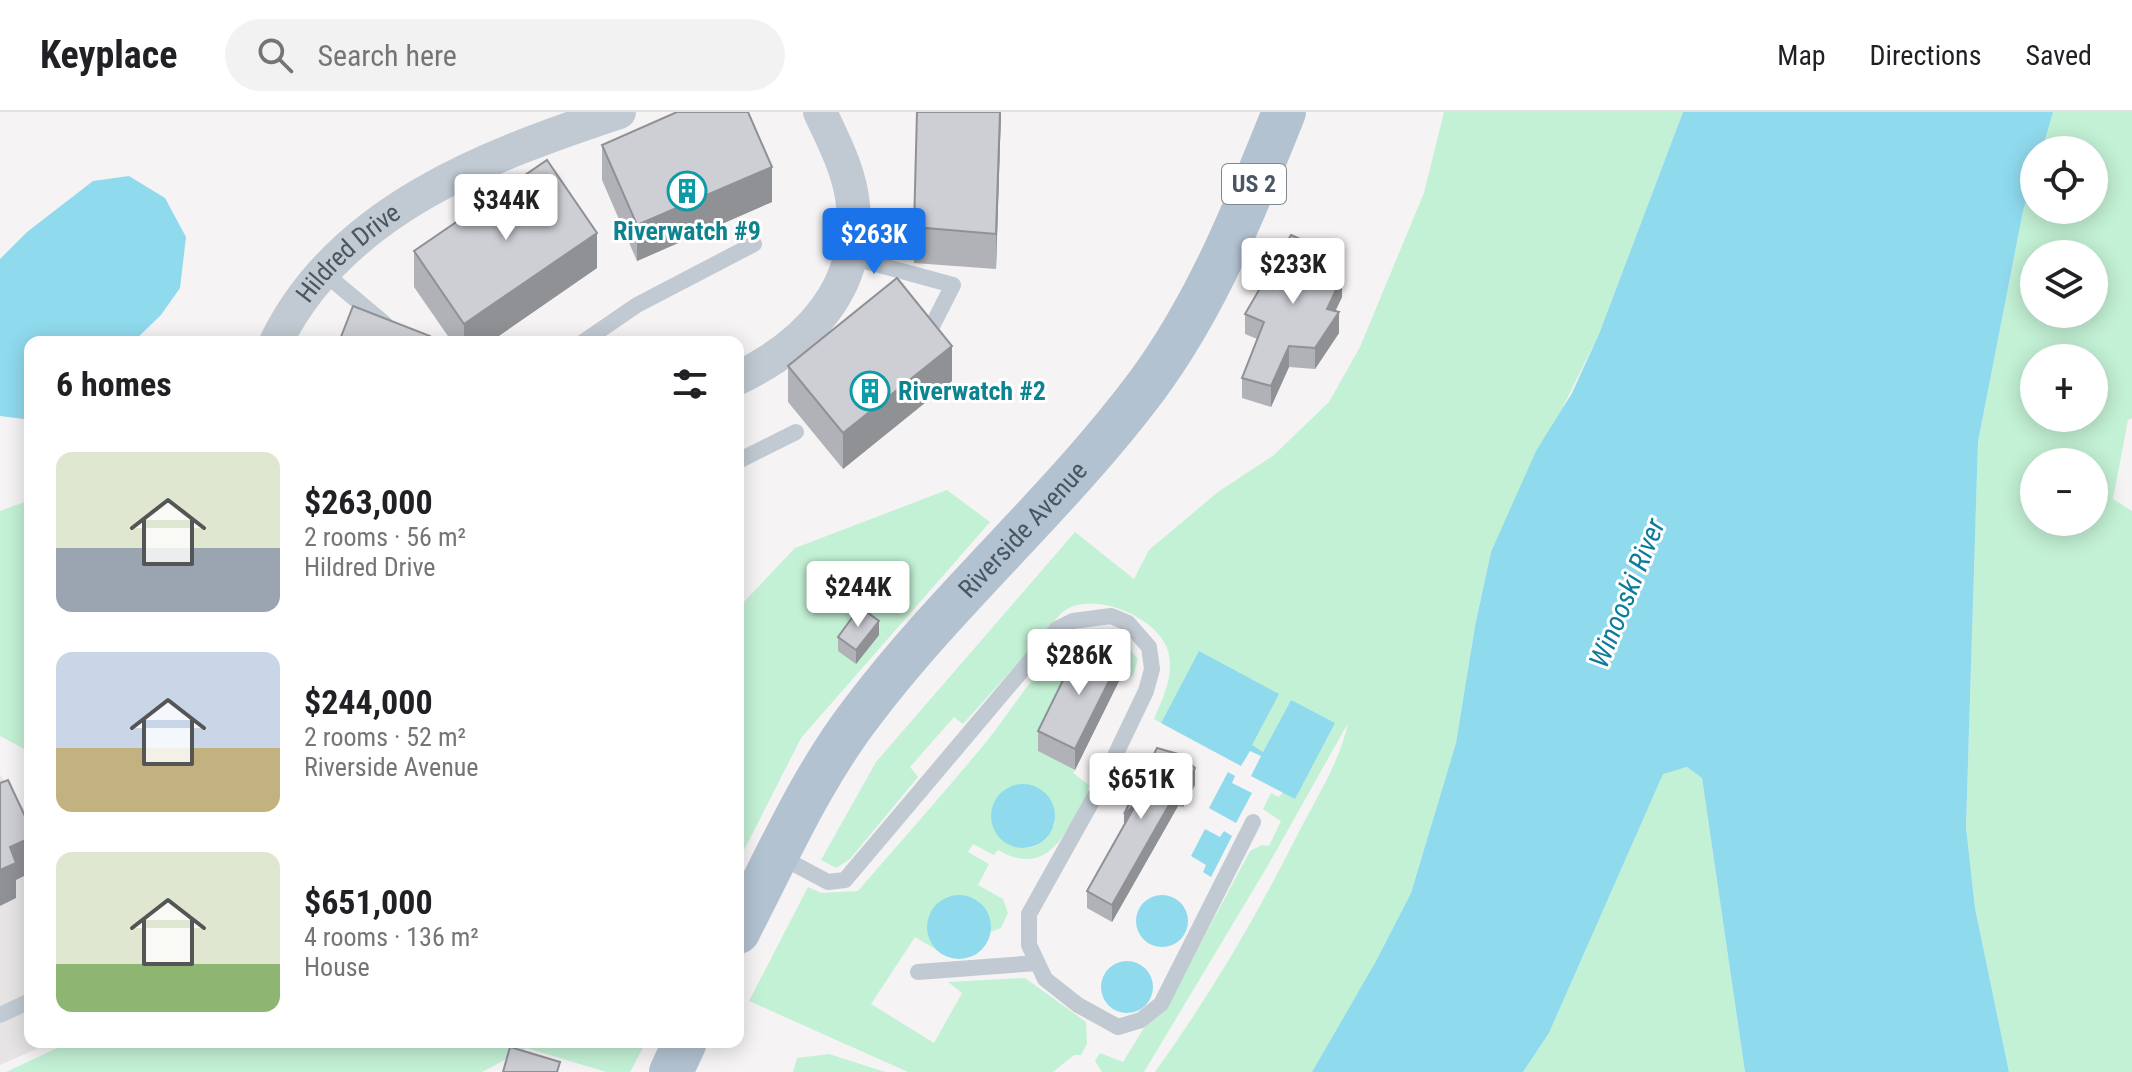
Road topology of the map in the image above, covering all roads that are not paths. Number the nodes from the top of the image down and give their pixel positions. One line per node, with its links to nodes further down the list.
1 (619, 112): 6 (street, Hildred Drive)
2 (820, 112): 5 (street)
3 (1284, 112): 15 (main road, Riverside Avenue / US 2)
4 (754, 244): 10 (lane)
5 (850, 257): 7 (lane); 11 (street)
6 (323, 272): 8 (street, Hildred Drive); 9 (lane)
7 (928, 334)
8 (279, 336)
9 (386, 336)
10 (592, 336)
11 (744, 374)
12 (796, 432): 13 (lane)
13 (744, 458)
14 (1253, 822): 17 (lane)
15 (778, 855): 16 (main road, Riverside Avenue / US 2); 17 (lane)
16 (744, 920)
17 (1037, 963): 18 (lane)
18 (918, 972)
19 (24, 1004): 20 (lane)
20 (0, 1015)
21 (682, 1048): 22 (main road)
22 (671, 1072)

